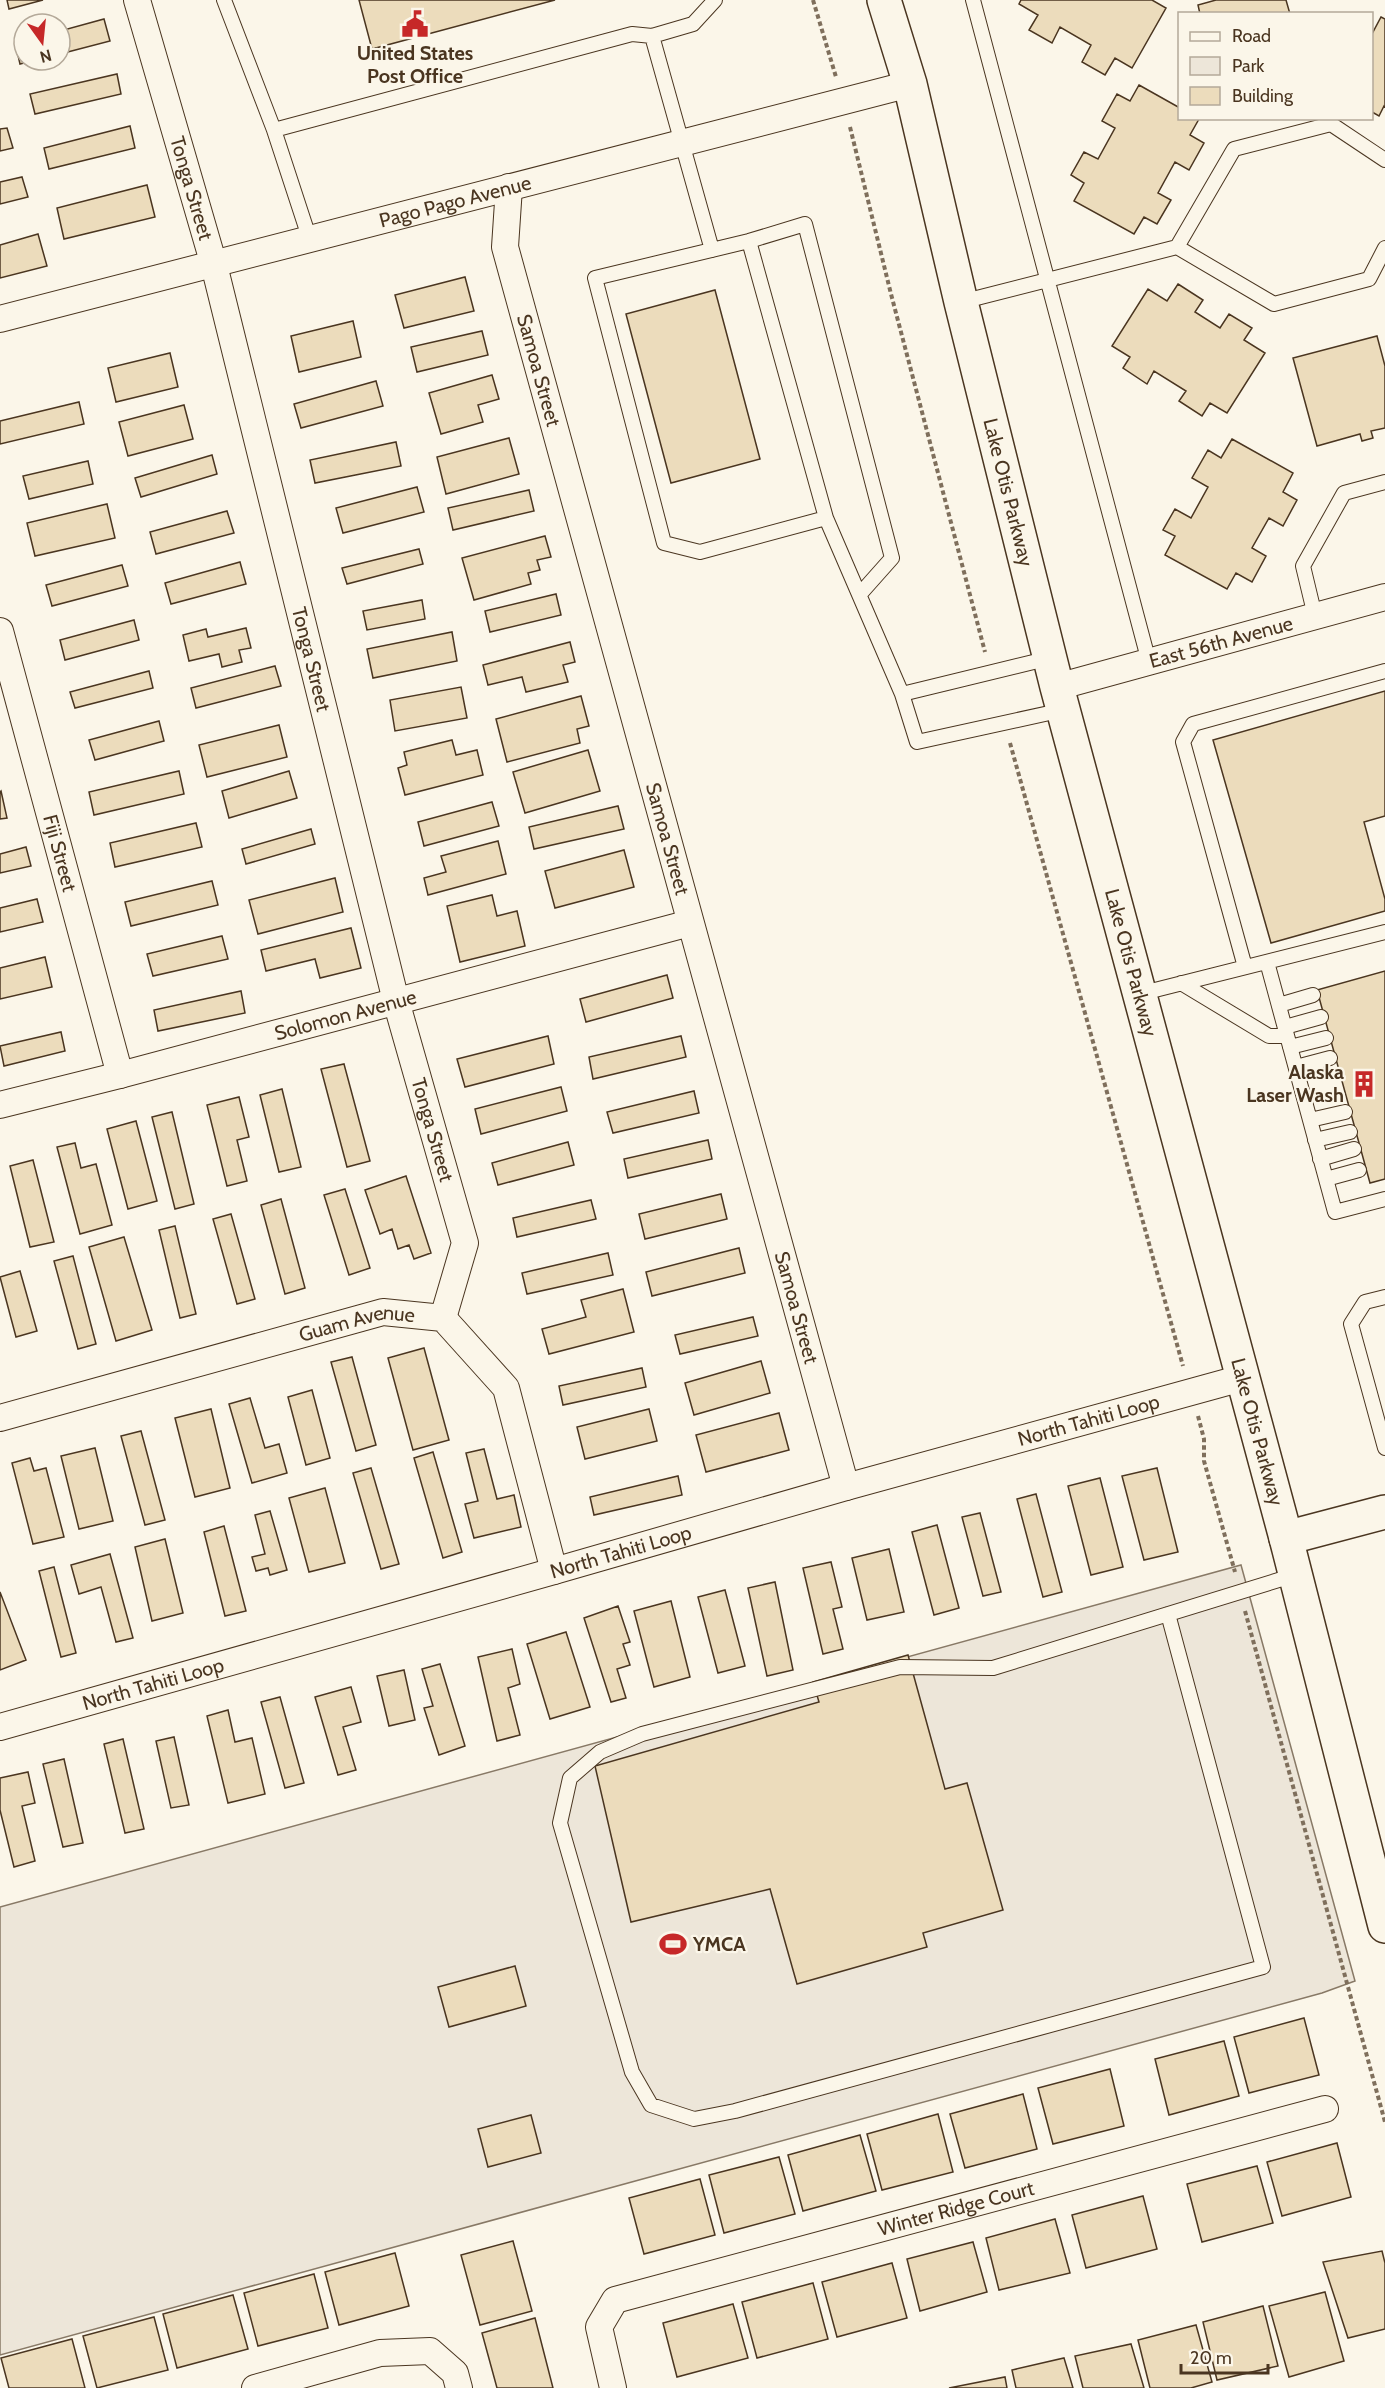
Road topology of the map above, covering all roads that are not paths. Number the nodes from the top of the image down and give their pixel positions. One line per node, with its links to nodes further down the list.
1 (137, 0): 17 (street, Tonga Street)
2 (224, 0): 8 (lane)
3 (716, 0): 6 (lane)
4 (884, 0): 7 (main road, Lake Otis Parkway)
5 (973, 0): 18 (lane)
6 (652, 36): 8 (lane); 9 (lane)
7 (910, 84): 9 (street, Pago Pago Avenue); 19 (main road, Lake Otis Parkway)
8 (274, 130): 12 (lane)
9 (683, 142): 11 (street, Pago Pago Avenue); 16 (lane)
10 (1385, 160): 14 (lane)
11 (509, 187): 12 (street, Pago Pago Avenue); 31 (street, Samoa Street)
12 (310, 240): 17 (street, Pago Pago Avenue)
13 (749, 241): 16 (lane); 22 (lane); 23 (lane)
14 (1177, 248): 15 (lane); 18 (lane)
15 (1385, 248)
16 (712, 250): 22 (lane)
17 (214, 265): 20 (street, Pago Pago Avenue); 38 (street, Tonga Street)
18 (1048, 280): 19 (lane); 27 (lane)
19 (961, 302): 29 (main road, Lake Otis Parkway)
20 (0, 319)
21 (1385, 482): 25 (lane)
22 (826, 518): 23 (lane)
23 (860, 594): 30 (lane)
24 (1385, 597): 25 (street, East 56th Avenue)
25 (1315, 616): 27 (street, East 56th Avenue)
26 (0, 631): 45 (street, Fiji Street)
27 (1149, 662): 29 (street, East 56th Avenue)
28 (1385, 671): 34 (lane)
29 (1057, 685): 30 (lane); 30 (lane); 36 (main road, Lake Otis Parkway)
30 (902, 694)
31 (690, 922): 38 (street, Solomon Avenue); 61 (street, Samoa Street)
32 (1385, 932): 33 (lane)
33 (1268, 962): 34 (lane); 39 (lane)
34 (1245, 967): 35 (lane)
35 (1181, 983): 36 (lane); 41 (lane)
36 (1139, 993): 58 (main road, Lake Otis Parkway)
37 (1313, 995): 39 (lane)
38 (396, 1001): 45 (street, Solomon Avenue); 57 (street, Tonga Street)
39 (1279, 1005): 41 (lane)
40 (1321, 1017): 41 (lane)
41 (1288, 1036): 42 (lane); 44 (lane)
42 (1326, 1038)
43 (1330, 1058): 44 (lane)
44 (1296, 1067): 48 (lane)
45 (120, 1075): 46 (street, Solomon Avenue)
46 (0, 1105)
47 (1345, 1112): 48 (lane)
48 (1310, 1120): 50 (lane)
49 (1350, 1132): 50 (lane)
50 (1315, 1140): 52 (lane)
51 (1354, 1149): 52 (lane)
52 (1320, 1159): 54 (lane)
53 (1359, 1170): 54 (lane)
54 (1326, 1179): 55 (lane)
55 (1385, 1199)
56 (1385, 1297): 60 (lane)
57 (443, 1318): 59 (street, Guam Avenue); 64 (street, Guam Avenue)
58 (1242, 1378): 61 (street, North Tahiti Loop); 63 (main road, Lake Otis Parkway)
59 (0, 1418)
60 (1385, 1448)
61 (846, 1487): 64 (street, North Tahiti Loop)
62 (1385, 1512): 63 (main road)
63 (1286, 1538): 65 (main road, Lake Otis Parkway)
64 (554, 1572): 67 (street, North Tahiti Loop)
65 (1295, 1575): 66 (lane); 68 (main road, Lake Otis Parkway)
66 (1168, 1614): 66 (lane)
67 (0, 1727)
68 (1385, 1926)
69 (1325, 2109): 72 (street, Winter Ridge Court)
70 (255, 2388): 71 (street)
71 (459, 2388)
72 (613, 2388)

